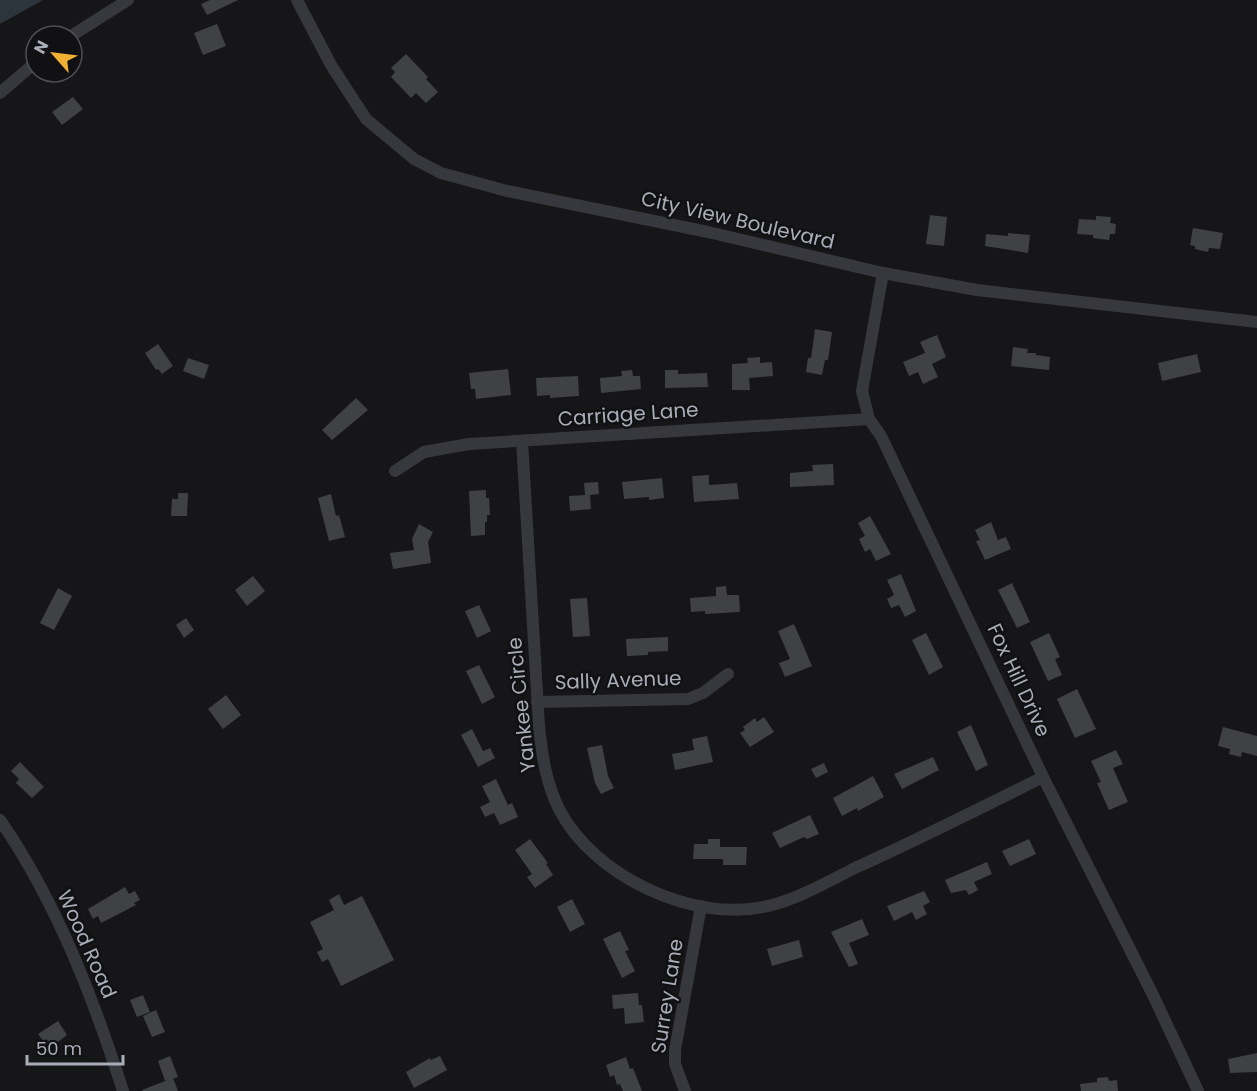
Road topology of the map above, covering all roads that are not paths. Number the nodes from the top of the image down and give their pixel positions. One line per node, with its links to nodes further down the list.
1 (128, 0): 3 (street)
2 (297, 0): 6 (street, City View Boulevard)
3 (84, 28)
4 (24, 72): 5 (street)
5 (0, 93)
6 (883, 273): 7 (street, City View Boulevard); 8 (street, Fox Hill Drive)
7 (1257, 322)
8 (869, 418): 9 (street, Carriage Lane); 13 (street, Fox Hill Drive)
9 (522, 441): 10 (street, Carriage Lane); 12 (street, Yankee Circle)
10 (395, 471)
11 (728, 674): 12 (street, Sally Avenue)
12 (537, 702): 15 (street, Yankee Circle)
13 (1043, 777): 15 (street, Yankee Circle); 18 (street, Fox Hill Drive)
14 (0, 820): 16 (street, Wood Road)
15 (701, 906): 17 (street, Surrey Lane)
16 (123, 1091)
17 (685, 1091)
18 (1198, 1091)

